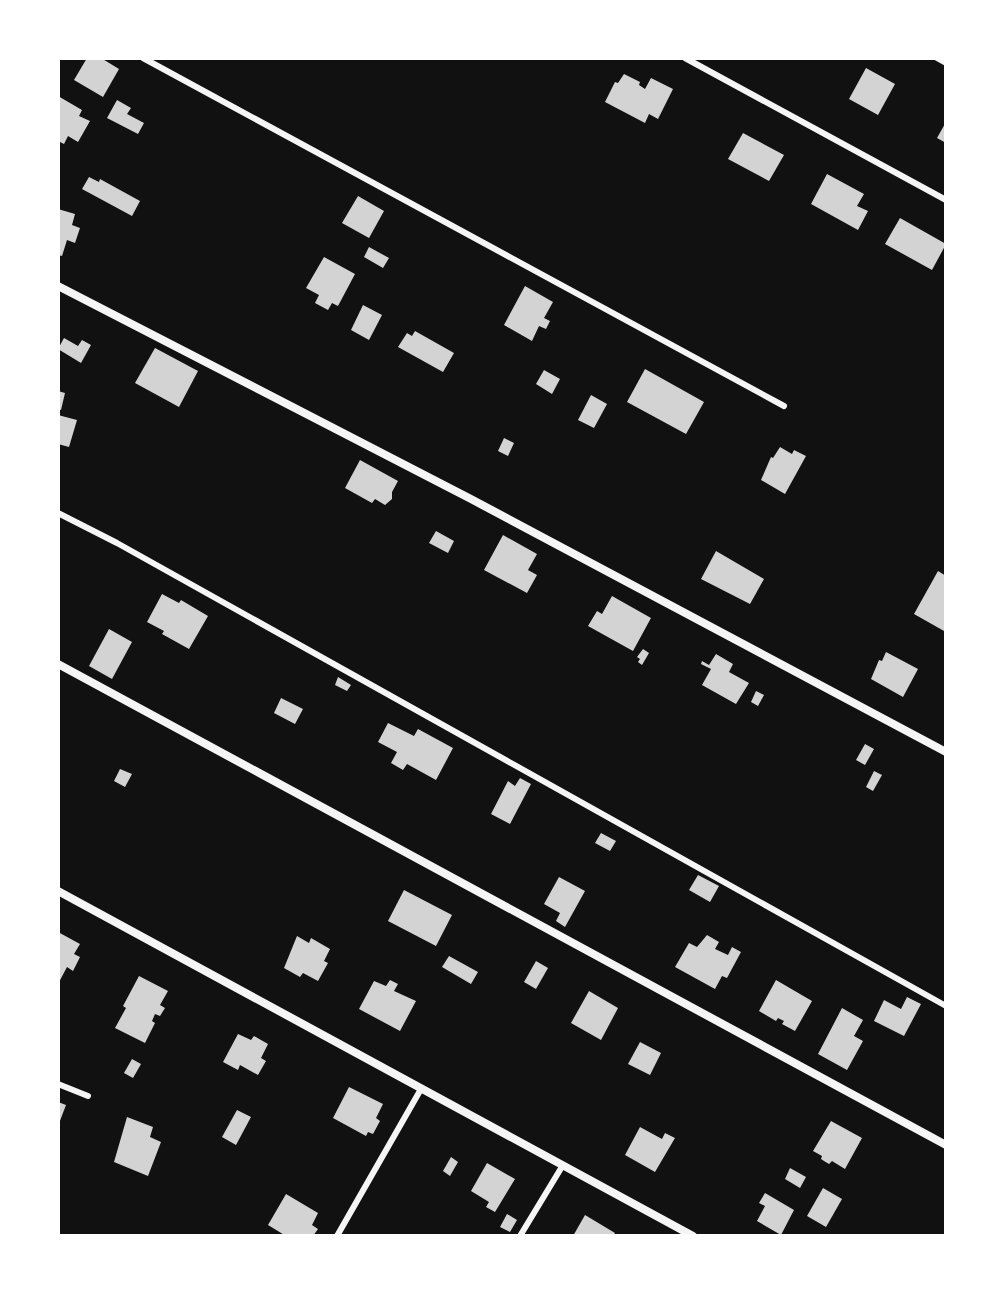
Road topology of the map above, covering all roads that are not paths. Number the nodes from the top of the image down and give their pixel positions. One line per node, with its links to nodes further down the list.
1 (143, 58): 7 (lane)
2 (685, 58): 5 (lane)
3 (937, 58): 4 (lane)
4 (946, 63)
5 (946, 200)
6 (58, 286): 10 (street)
7 (784, 406)
8 (58, 513): 12 (lane)
9 (58, 664): 16 (street)
10 (946, 752)
11 (58, 891): 14 (street)
12 (946, 1006)
13 (58, 1084): 15 (lane)
14 (421, 1089): 17 (street); 18 (lane)
15 (88, 1096)
16 (946, 1145)
17 (563, 1165): 19 (lane); 20 (street)
18 (337, 1236)
19 (520, 1236)
20 (693, 1236)

